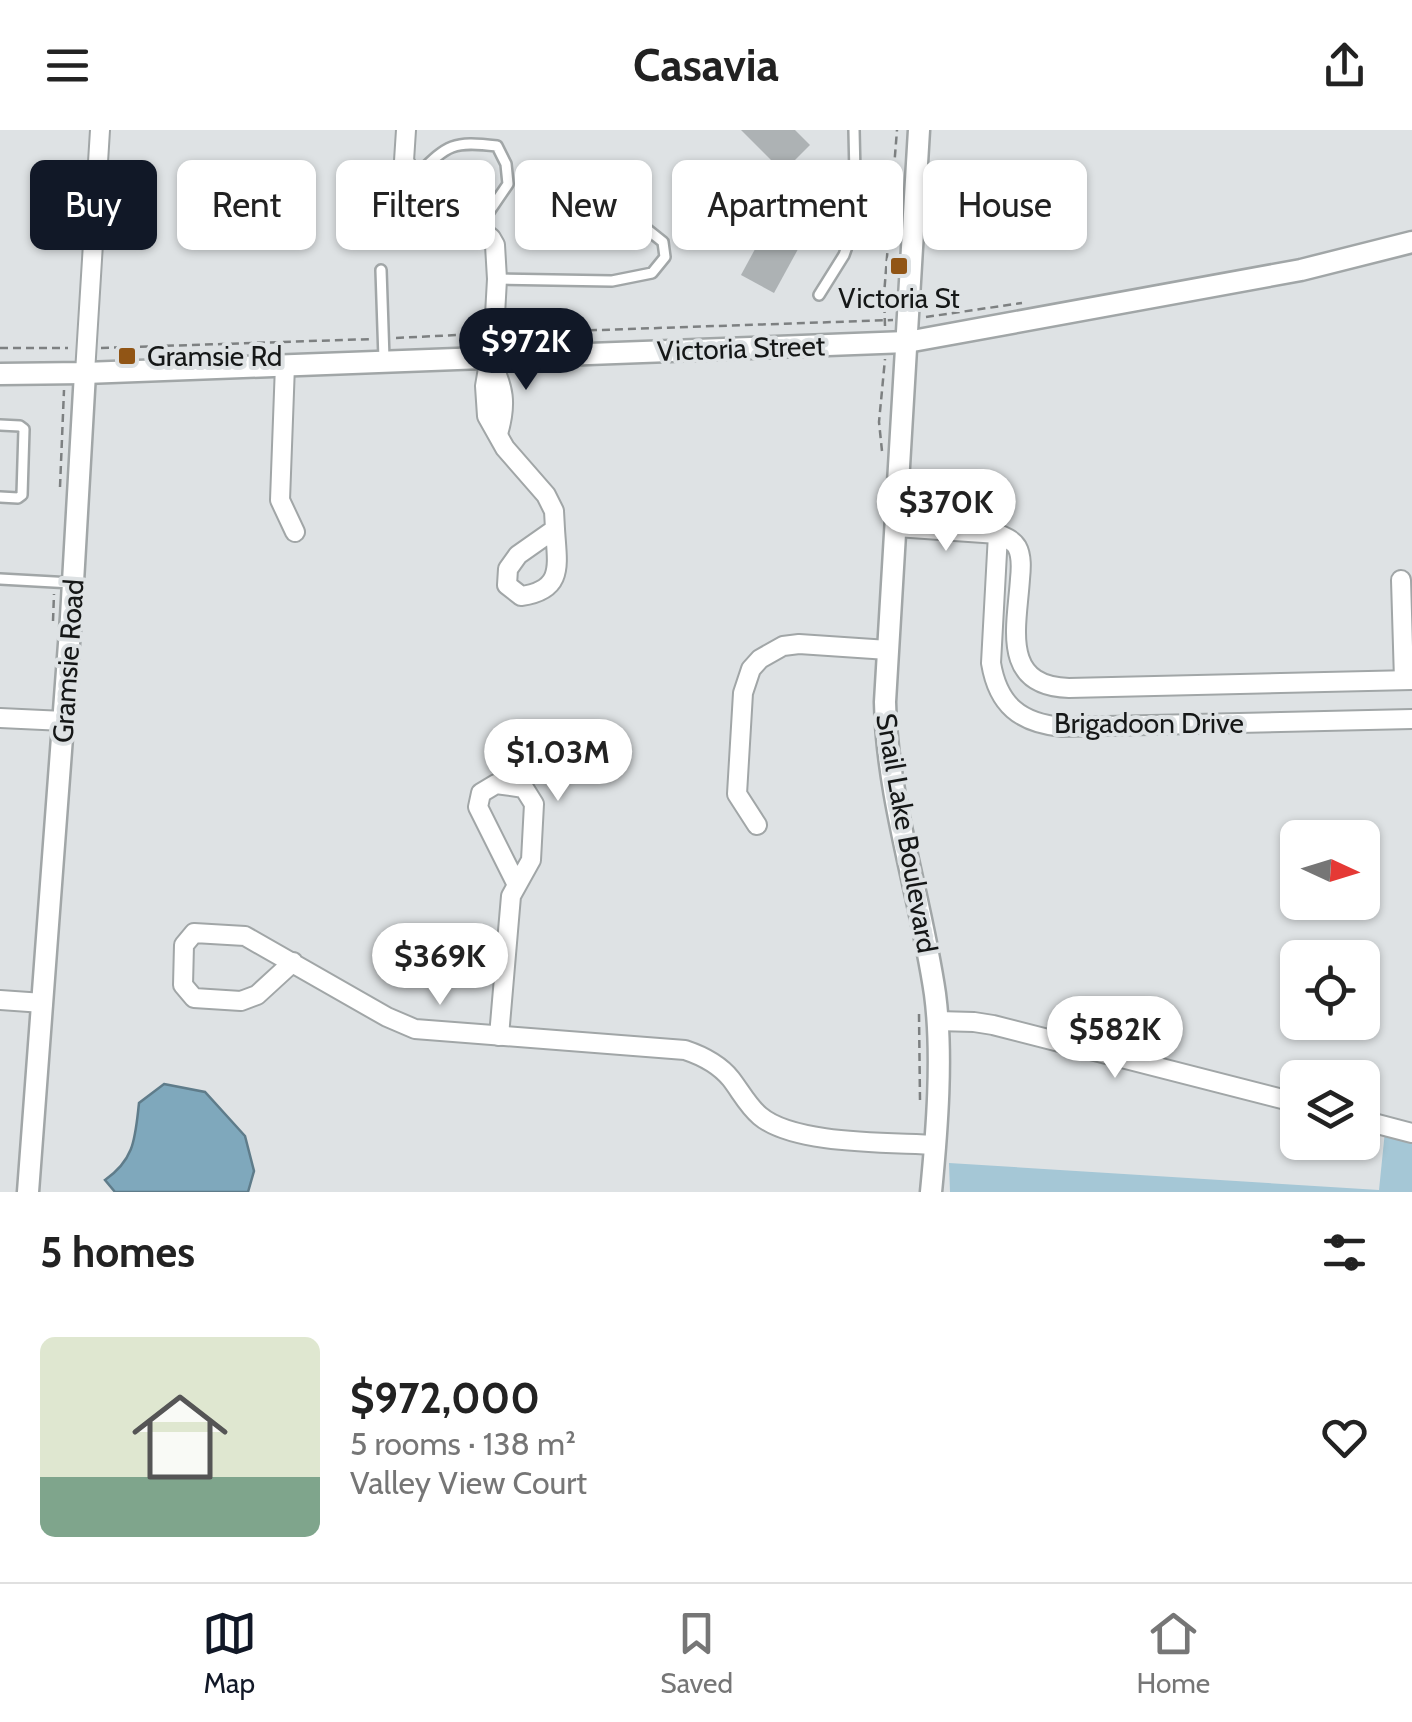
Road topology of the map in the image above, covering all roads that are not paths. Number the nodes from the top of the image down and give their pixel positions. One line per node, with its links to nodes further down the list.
1 (100, 130): 20 (street, Gramsie Road)
2 (406, 130): 5 (street)
3 (854, 130): 7 (lane)
4 (919, 130): 16 (street, Snail Lake Boulevard)
5 (404, 160)
6 (433, 160): 8 (lane)
7 (855, 160)
8 (495, 203)
9 (652, 233): 14 (lane)
10 (1412, 242): 16 (street, Victoria Street)
11 (495, 250): 14 (street)
12 (846, 250): 15 (lane)
13 (382, 270): 18 (lane)
14 (497, 279): 17 (street)
15 (820, 295)
16 (907, 342): 17 (street, Victoria Street); 24 (street, Snail Lake Boulevard)
17 (490, 358): 18 (street, Victoria Street); 25 (street)
18 (384, 362): 19 (street, Victoria Street)
19 (286, 365): 20 (street, Victoria Street); 26 (street)
20 (85, 373): 21 (street, Victoria Street); 30 (street, Gramsie Road)
21 (0, 374)
22 (0, 425): 23 (lane)
23 (0, 497)
24 (896, 527): 27 (street); 31 (street, Snail Lake Boulevard)
25 (554, 529)
26 (295, 532)
27 (998, 534): 32 (street, Brigadoon Drive); 34 (street, Brigadoon Drive)
28 (0, 580): 30 (lane)
29 (1402, 580): 32 (street)
30 (73, 583): 35 (street, Gramsie Road)
31 (888, 650): 36 (street); 41 (street, Snail Lake Boulevard)
32 (1408, 680)
33 (0, 718): 35 (street)
34 (1412, 719)
35 (64, 721): 40 (street, Gramsie Road)
36 (756, 825)
37 (518, 885): 37 (street); 42 (street)
38 (293, 962): 38 (street); 42 (street)
39 (0, 1000): 40 (street)
40 (43, 1003): 47 (street, Gramsie Road)
41 (936, 1021): 43 (street); 46 (street, Snail Lake Boulevard)
42 (498, 1036): 46 (street)
43 (1280, 1098)
44 (1380, 1125): 45 (street)
45 (1412, 1133)
46 (936, 1145): 48 (street, Snail Lake Boulevard); 49 (street, Snail Lake Boulevard)
47 (28, 1192)
48 (931, 1192)
49 (942, 1192)

